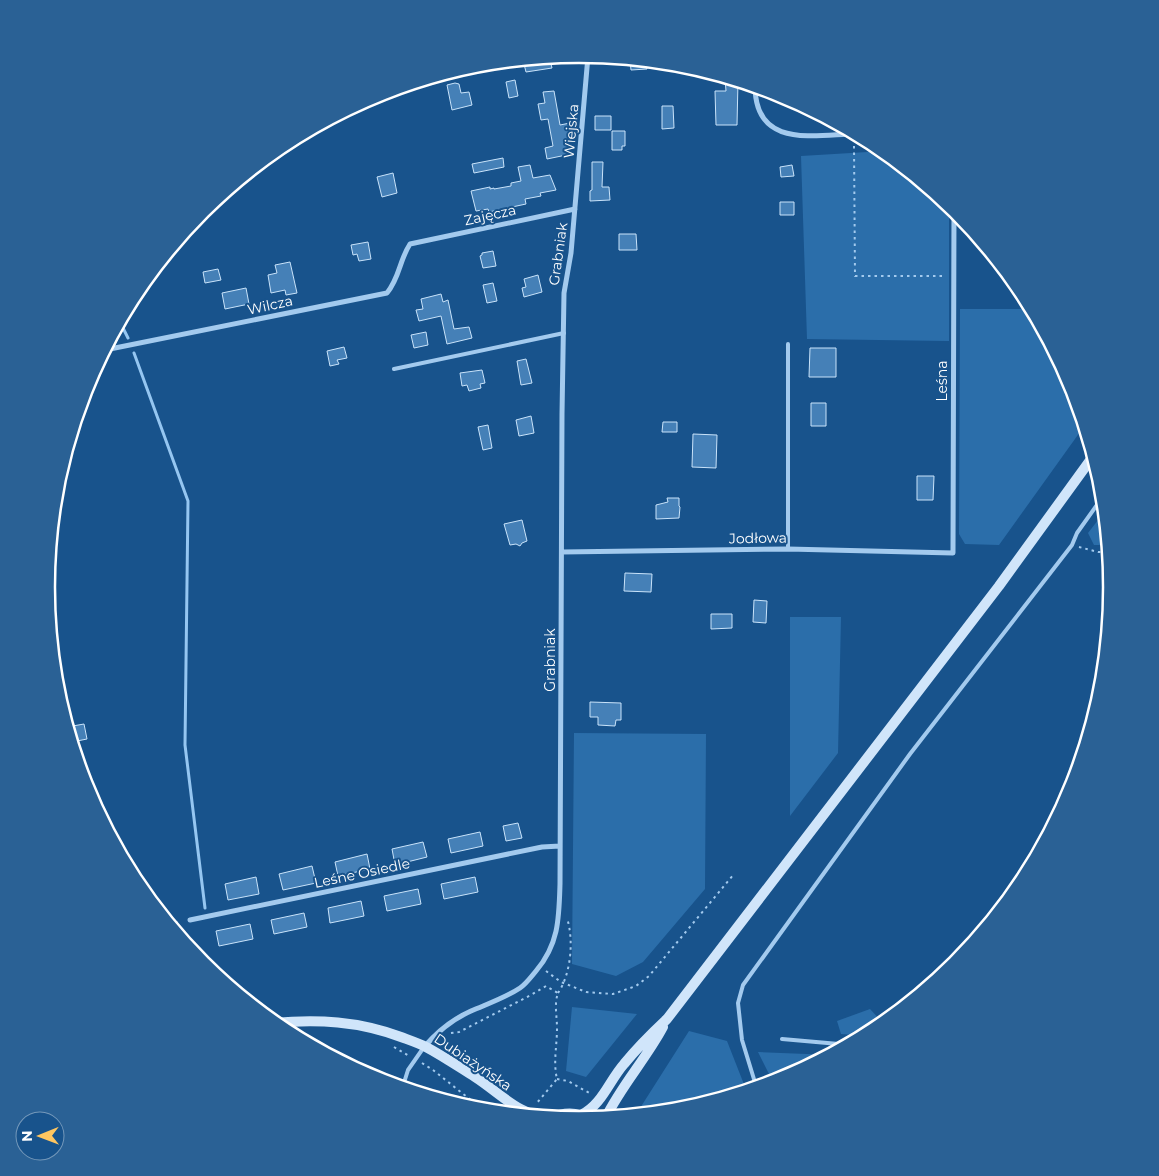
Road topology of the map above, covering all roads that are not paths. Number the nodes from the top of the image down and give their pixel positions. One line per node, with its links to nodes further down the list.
1 (587, 63): 4 (street, Wiejska)
2 (755, 94): 3 (street)
3 (843, 134)
4 (575, 209): 6 (street, Zajęcza); 7 (street, Grabniak)
5 (954, 221): 15 (street, Leśna)
6 (410, 244): 9 (street, Wilcza)
7 (564, 333): 10 (lane); 14 (street, Grabniak)
8 (788, 344): 13 (lane)
9 (113, 348)
10 (394, 369)
11 (1088, 463): 18 (main road)
12 (1097, 504): 24 (lane)
13 (788, 549): 14 (street, Jodłowa); 15 (street, Jodłowa)
14 (562, 552): 16 (street, Grabniak)
15 (954, 553)
16 (560, 846): 17 (street, Leśne Osiedle); 22 (street, Grabniak)
17 (190, 920)
18 (667, 1018): 28 (main road); 29 (main road)
19 (285, 1022): 22 (main road, Dubiażyńska)
20 (782, 1039): 21 (lane)
21 (838, 1044)
22 (425, 1046): 23 (lane); 25 (main road, Dubiażyńska)
23 (404, 1082)
24 (756, 1082)
25 (511, 1104): 26 (main road, Dubiażyńska); 27 (main road, Dubiażyńska)
26 (514, 1108)
27 (523, 1109)
28 (609, 1111)
29 (590, 1112)

